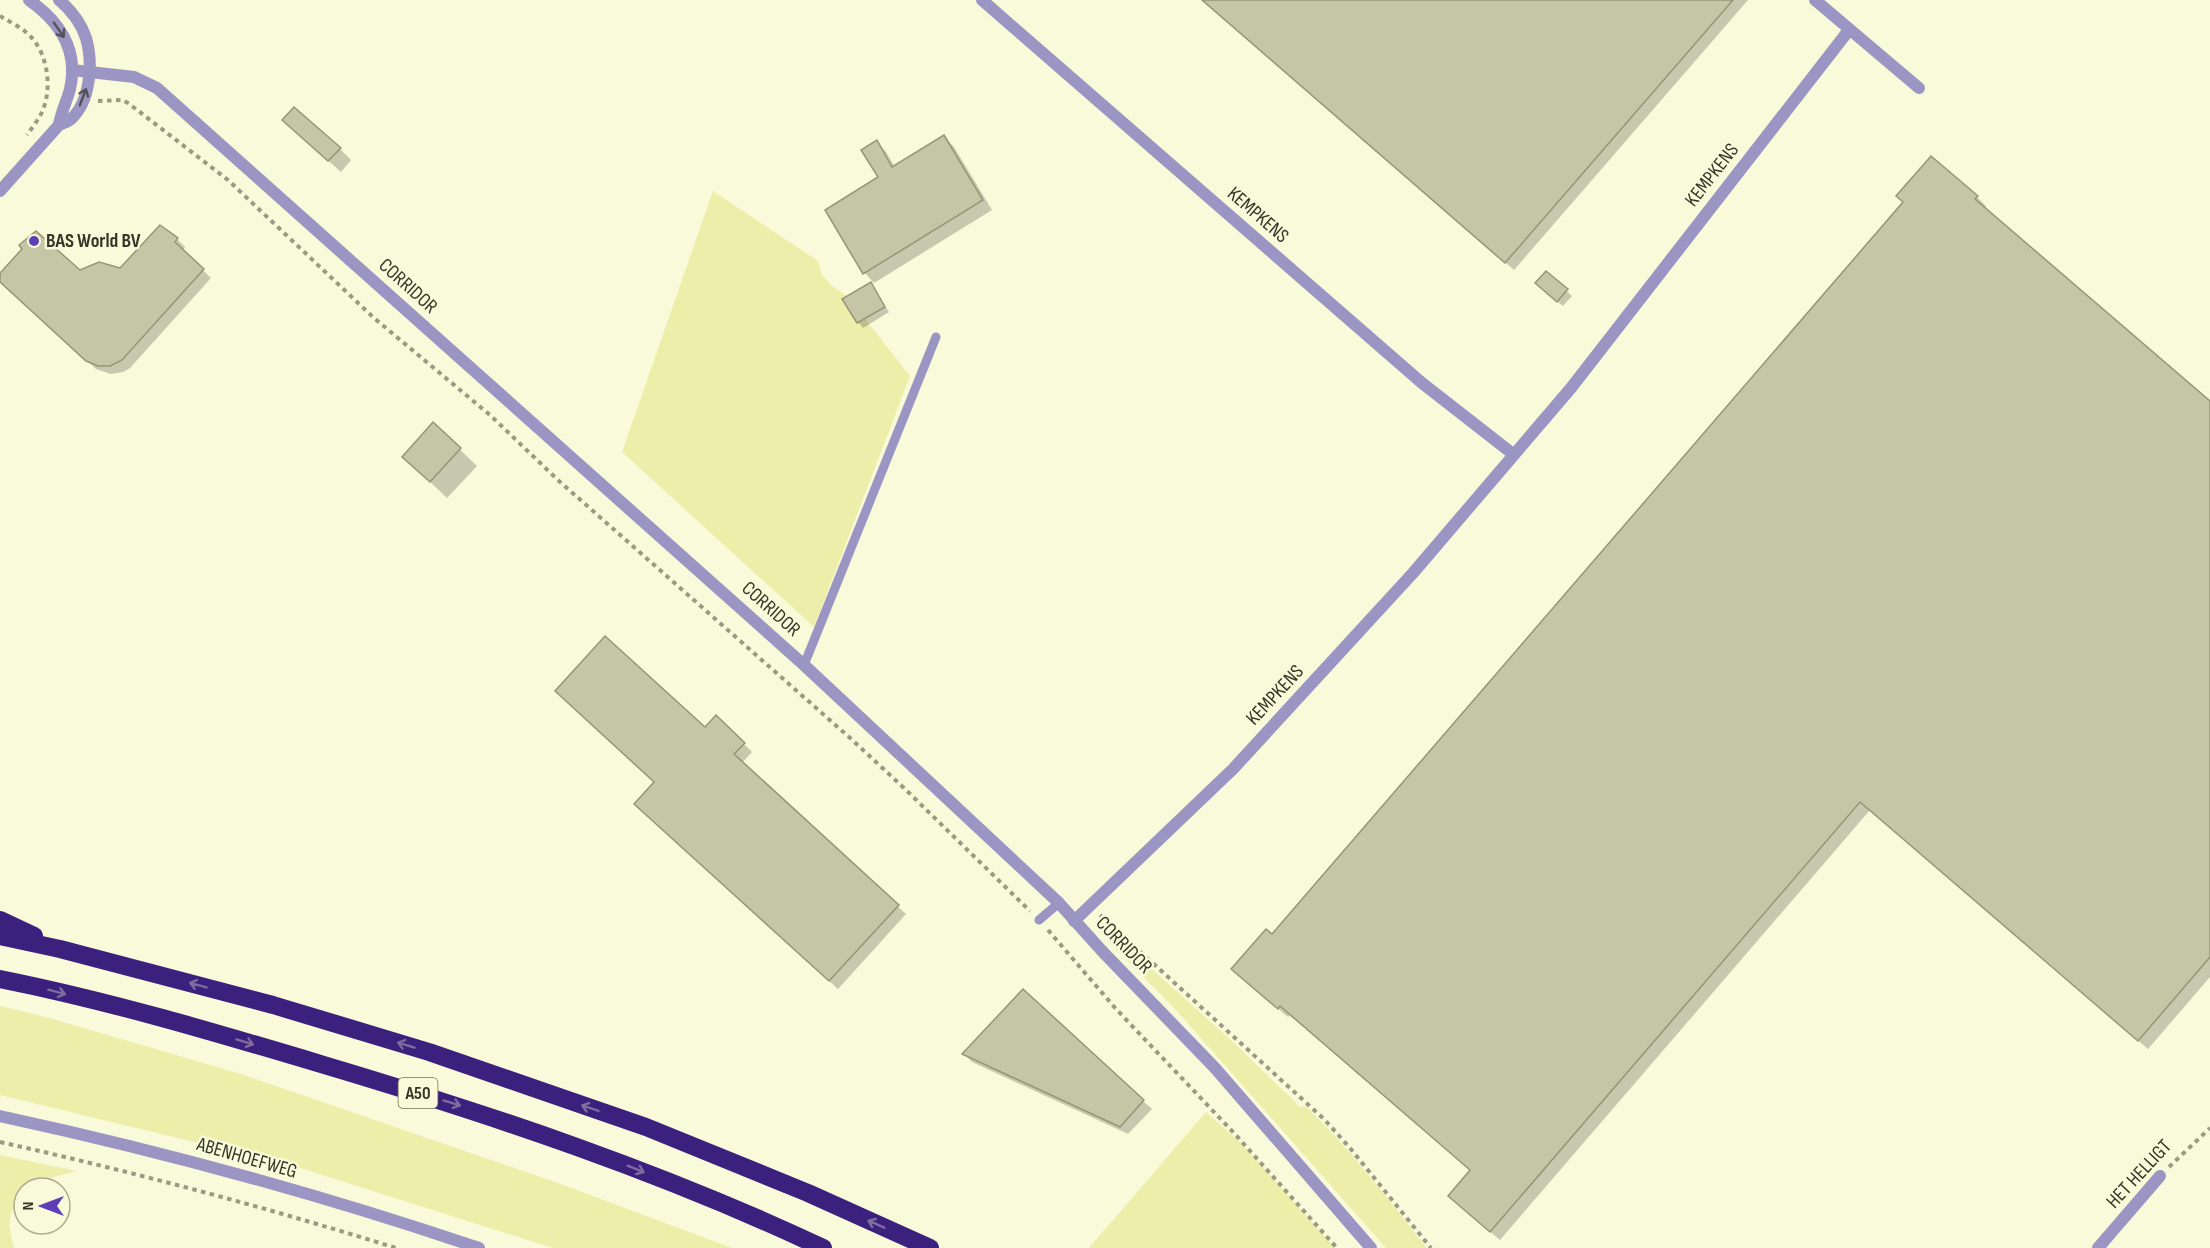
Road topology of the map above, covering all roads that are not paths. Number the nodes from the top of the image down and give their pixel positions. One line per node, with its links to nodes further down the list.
1 (29, 0): 6 (street, one-way to 6)
2 (58, 0): 7 (street)
3 (982, 0): 12 (street, KEMPKENS)
4 (1815, 0): 5 (street)
5 (1849, 30): 8 (street); 12 (street, KEMPKENS)
6 (72, 70): 7 (street, CORRIDOR); 9 (street)
7 (89, 72): 9 (street, one-way to 7); 13 (street, CORRIDOR)
8 (1919, 88)
9 (59, 125): 10 (street)
10 (0, 191)
11 (936, 337): 13 (lane)
12 (1513, 454): 17 (street, KEMPKENS)
13 (804, 664): 14 (street, CORRIDOR)
14 (1059, 903): 16 (lane); 17 (street, CORRIDOR)
15 (0, 920): 19 (highway, A50)
16 (1039, 920)
17 (1074, 921): 26 (street, CORRIDOR)
18 (0, 936): 19 (highway, A50)
19 (60, 948): 25 (highway, A50, one-way to 19)
20 (0, 979): 24 (highway, A50, one-way to 24)
21 (0, 1116): 23 (street, ABENHOEFWEG)
22 (2160, 1176): 27 (street, HET HELLIGT)
23 (480, 1248)
24 (823, 1248)
25 (930, 1248)
26 (1371, 1248)
27 (2098, 1248)

